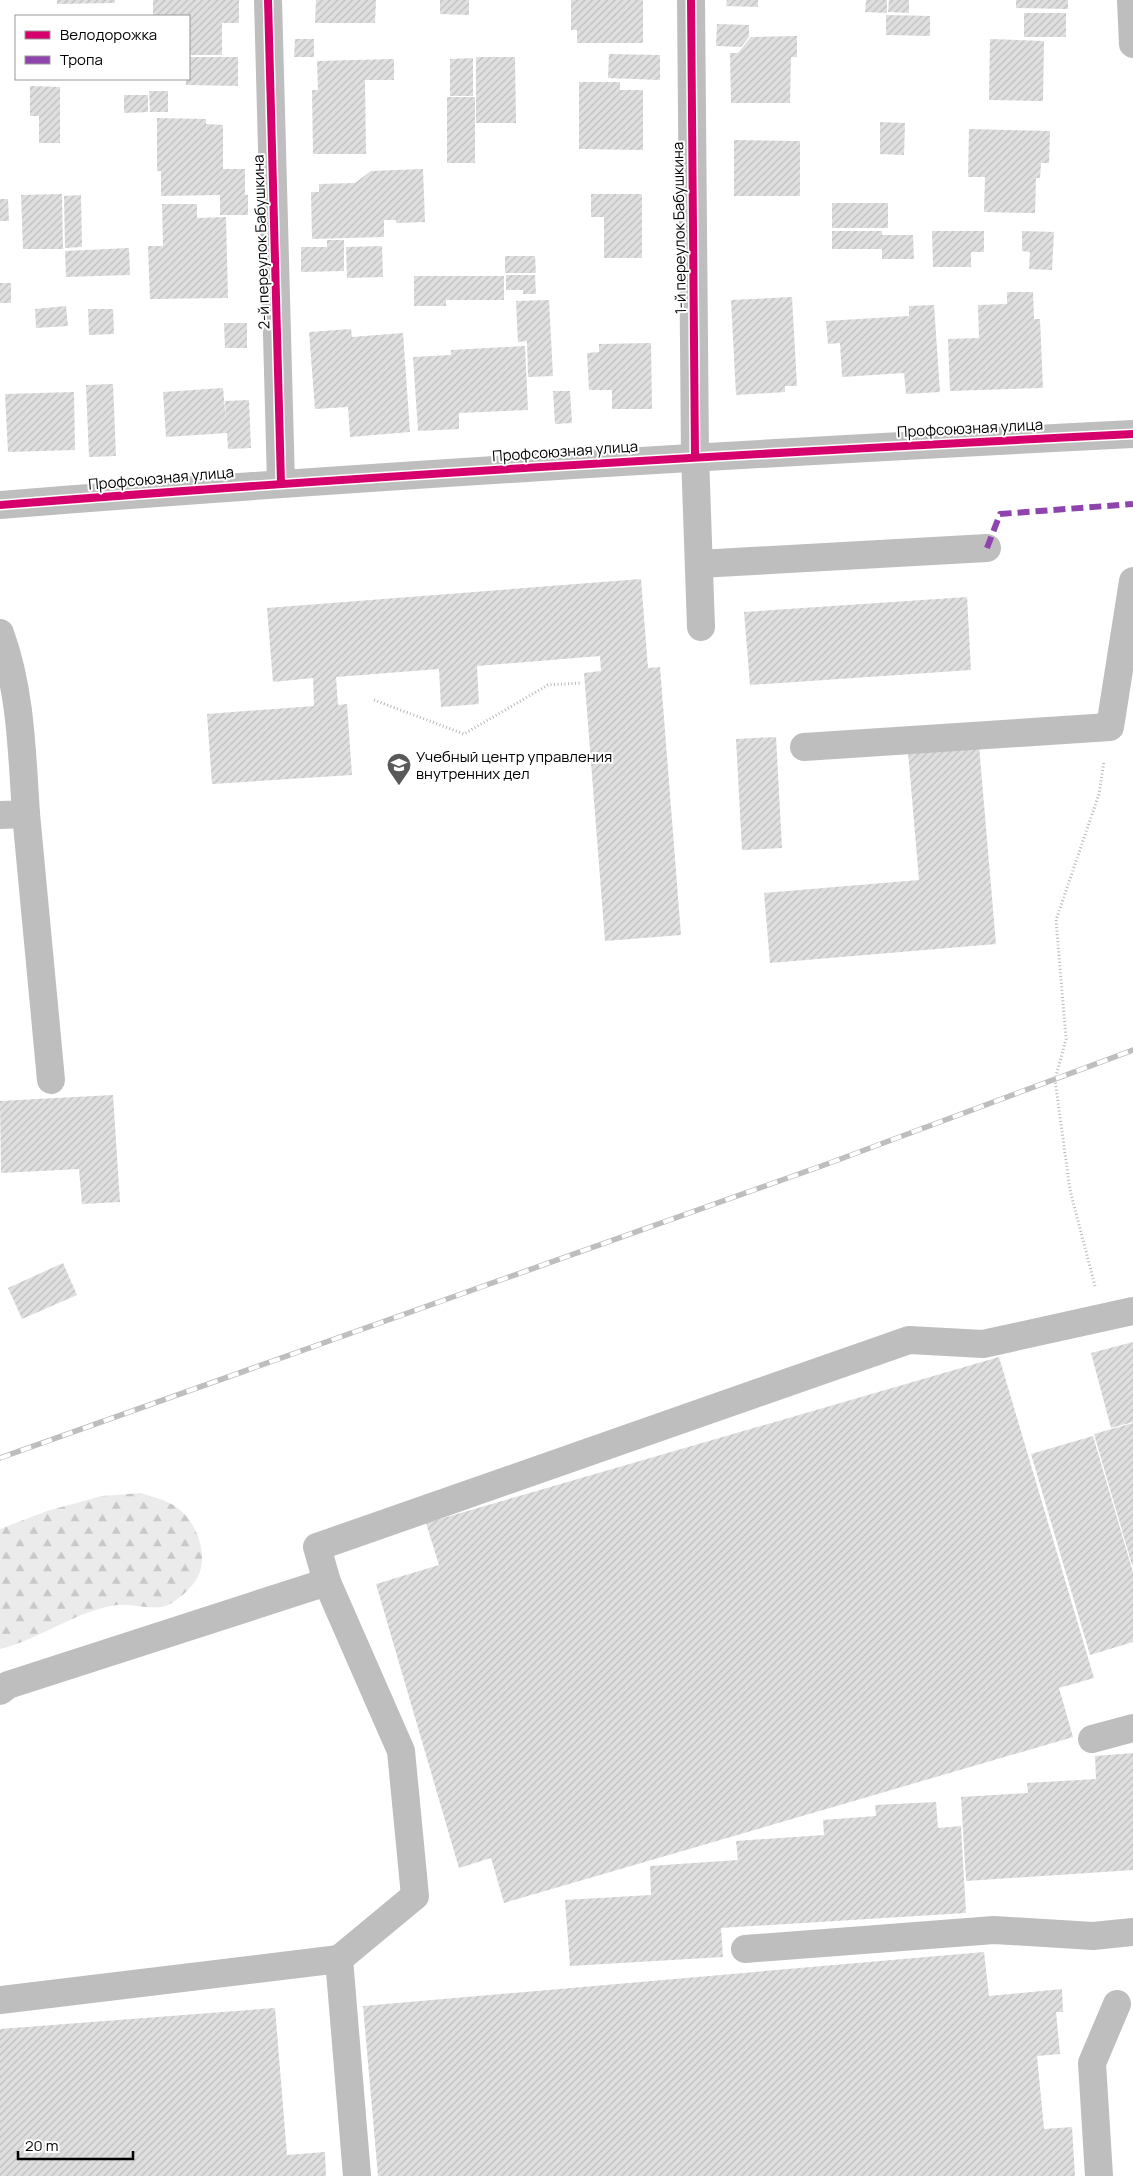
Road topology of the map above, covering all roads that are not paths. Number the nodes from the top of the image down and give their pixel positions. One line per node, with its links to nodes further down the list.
1 (268, 0): 7 (street, 2-й переулок Бабушкина)
2 (691, 0): 6 (street, 1-й переулок Бабушкина)
3 (1131, 0): 4 (street)
4 (1133, 44)
5 (1133, 434): 6 (street, Профсоюзная улица)
6 (695, 456): 7 (street, Профсоюзная улица); 10 (street, 1-й переулок Бабушкина)
7 (281, 483): 8 (street, Профсоюзная улица)
8 (0, 505)
9 (987, 548): 10 (street)
10 (699, 564): 12 (street, 1-й переулок Бабушкина)
11 (1133, 581): 14 (street)
12 (701, 627)
13 (0, 633): 15 (street)
14 (804, 747)
15 (13, 815): 16 (street)
16 (51, 1080)
17 (1133, 1311): 18 (street)
18 (328, 1582): 19 (street); 24 (street)
19 (0, 1691)
20 (1133, 1728): 21 (street)
21 (1092, 1739)
22 (1133, 1932): 23 (street)
23 (745, 1949)
24 (340, 1959): 25 (street); 27 (street)
25 (0, 2000)
26 (1118, 2004): 28 (street)
27 (357, 2176)
28 (1099, 2176)

